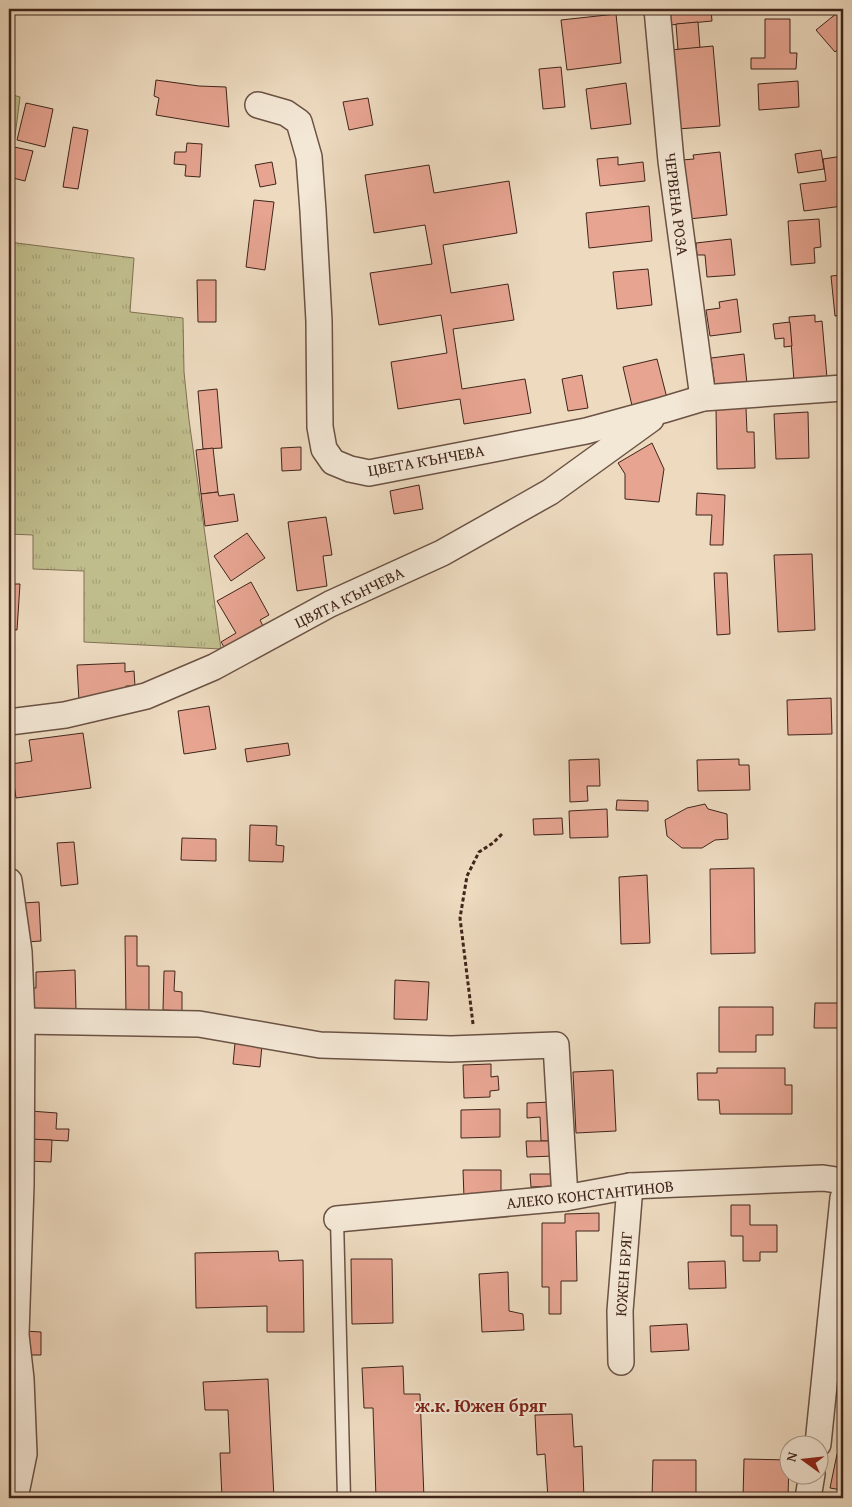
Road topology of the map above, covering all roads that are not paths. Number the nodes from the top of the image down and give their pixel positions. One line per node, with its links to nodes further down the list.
1 (657, 9): 4 (street, ЧЕРВЕНА РОЗА)
2 (258, 105): 5 (street, ЦВЕТА КЪНЧЕВА)
3 (843, 388): 4 (street, ЦВЕТА КЪНЧЕВА)
4 (703, 398): 5 (street, ЦВЕТА КЪНЧЕВА)
5 (663, 410): 6 (street, ЦВЯТА КЪНЧЕВА)
6 (9, 722)
7 (9, 881): 8 (street)
8 (22, 1021): 11 (street); 17 (street)
9 (843, 1181): 10 (street, АЛЕКО КОНСТАНТИНОВ)
10 (630, 1186): 11 (street, АЛЕКО КОНСТАНТИНОВ); 14 (street, ЮЖЕН БРЯГ)
11 (565, 1198): 13 (street, АЛЕКО КОНСТАНТИНОВ)
12 (843, 1198): 15 (street)
13 (337, 1219): 18 (lane)
14 (621, 1362)
15 (819, 1434)
16 (810, 1484): 19 (street)
17 (15, 1498)
18 (344, 1498)
19 (808, 1498)

